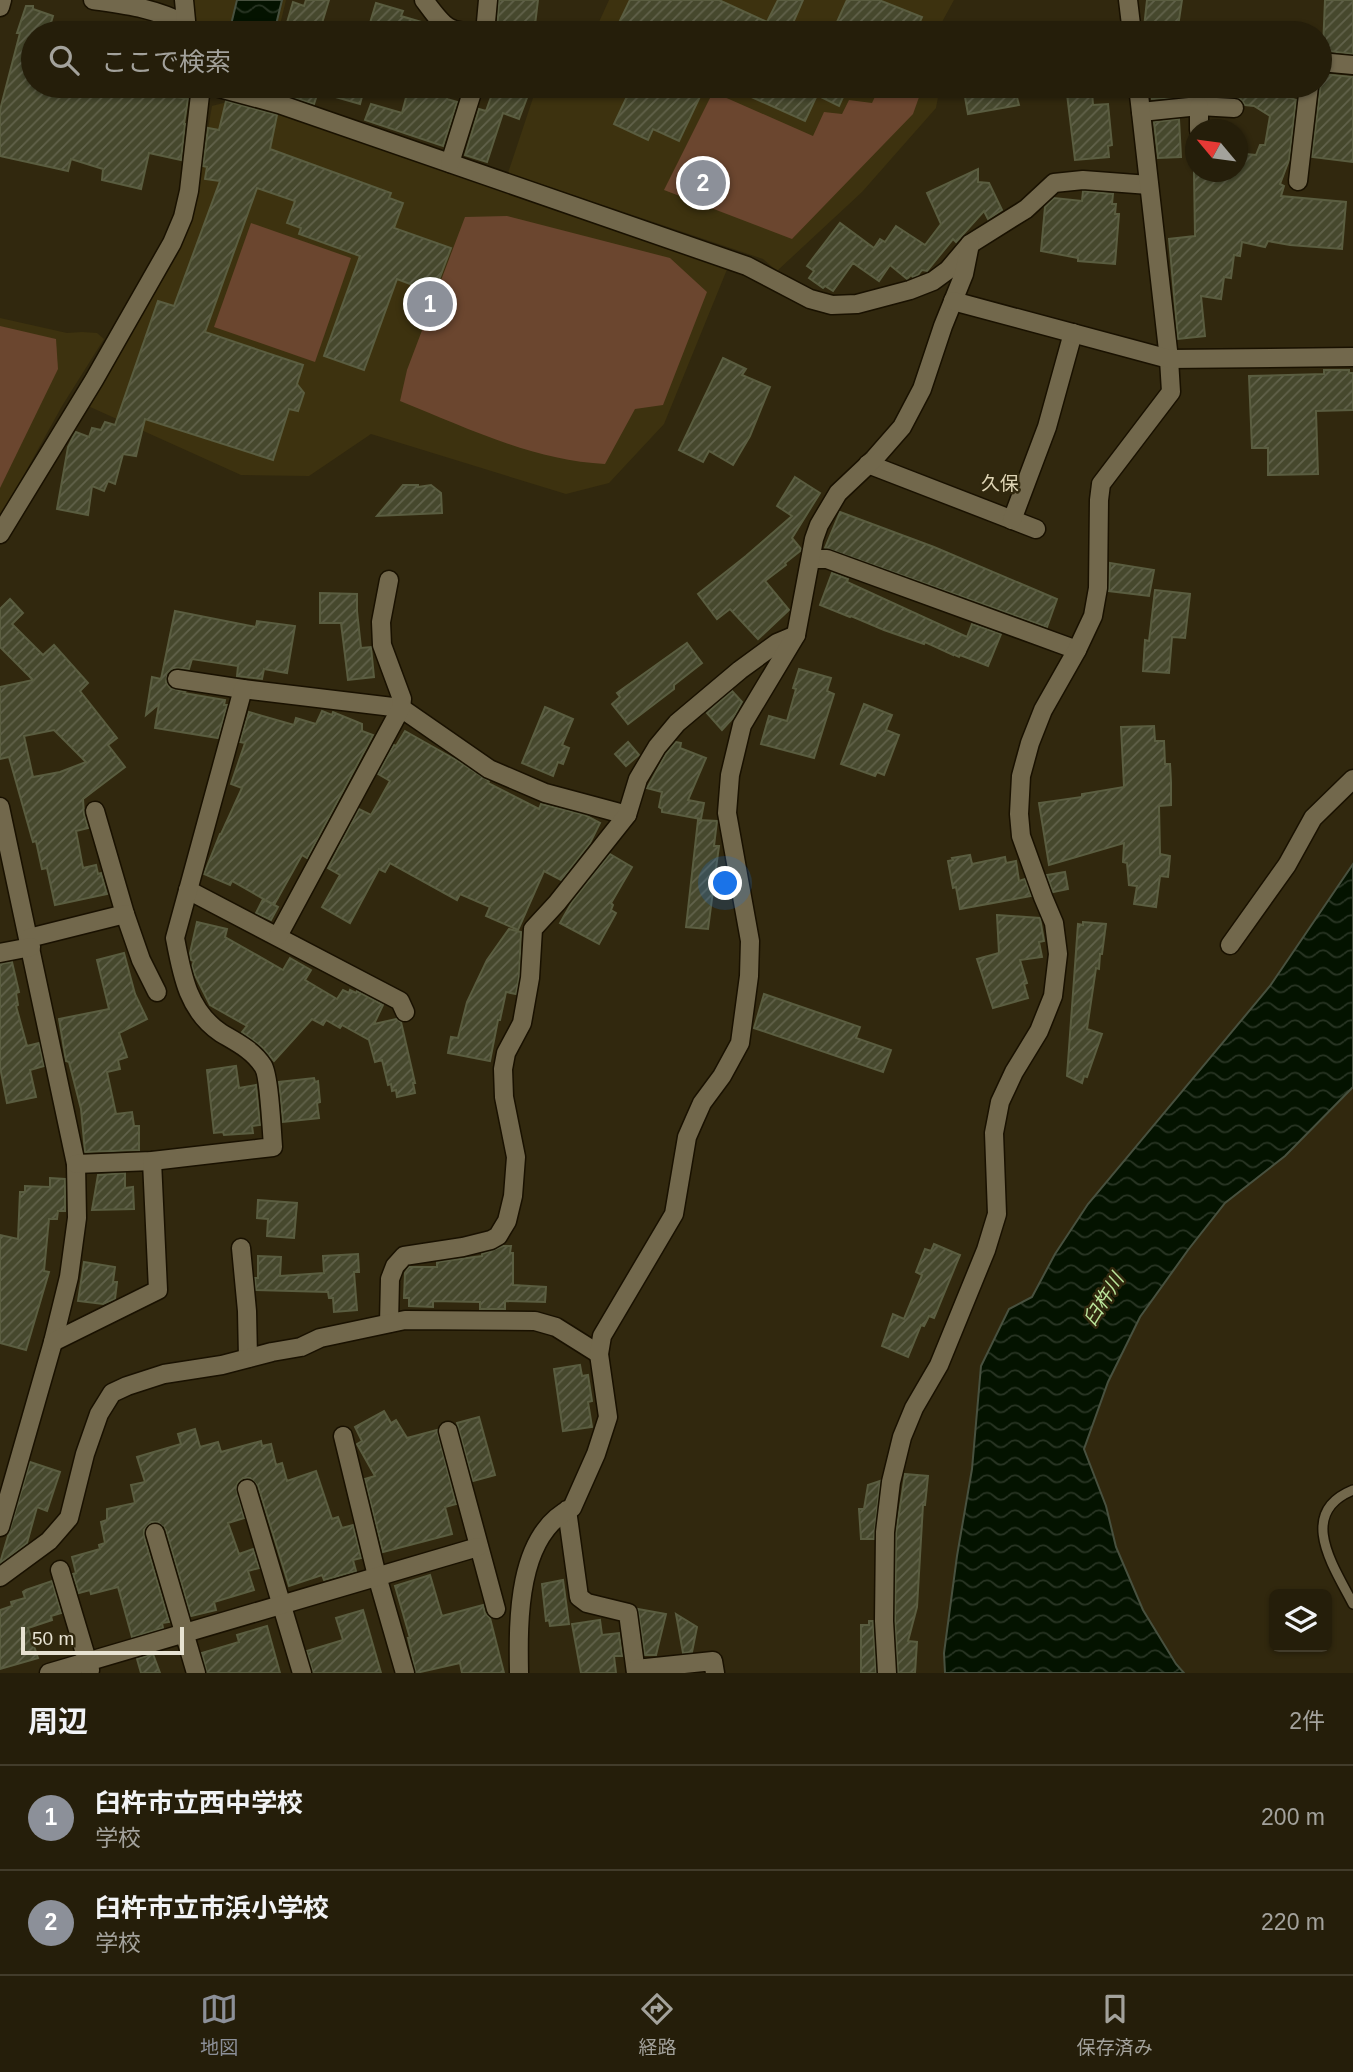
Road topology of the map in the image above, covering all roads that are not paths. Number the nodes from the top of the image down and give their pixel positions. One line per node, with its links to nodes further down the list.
1 (2, 0): 7 (street)
2 (93, 0): 8 (street)
3 (184, 0): 9 (street)
4 (424, 0): 10 (street)
5 (488, 0): 11 (street)
6 (1128, 0): 12 (street)
7 (0, 7)
8 (175, 21)
9 (185, 21)
10 (440, 21)
11 (485, 21)
12 (1131, 21)
13 (1332, 63): 14 (street)
14 (1353, 65)
15 (200, 98): 35 (street)
16 (257, 98): 24 (street)
17 (470, 98): 24 (street)
18 (1139, 98): 22 (street)
19 (1308, 98): 25 (street)
20 (1199, 106): 21 (street); 22 (street); 23 (street)
21 (1234, 108)
22 (1141, 112): 26 (street)
23 (1199, 119)
24 (450, 163): 27 (street)
25 (1298, 181)
26 (1149, 185): 27 (street); 31 (street)
27 (970, 244): 28 (street)
28 (953, 301): 29 (street); 32 (street)
29 (1073, 333): 31 (street); 33 (street)
30 (1353, 357): 31 (street)
31 (1169, 359): 39 (street)
32 (868, 464): 33 (street); 36 (street)
33 (1012, 520): 34 (street)
34 (1036, 529)
35 (0, 534)
36 (811, 559): 38 (street); 39 (street)
37 (389, 580): 42 (street)
38 (796, 635): 46 (street); 60 (street)
39 (1077, 650): 86 (street)
40 (177, 680): 41 (street)
41 (243, 689): 42 (street); 47 (street)
42 (401, 708): 46 (street); 49 (street)
43 (1353, 779): 51 (street)
44 (0, 807): 50 (street)
45 (95, 811): 48 (street)
46 (627, 816): 58 (street)
47 (188, 890): 49 (street); 55 (street)
48 (125, 914): 50 (street); 53 (street)
49 (278, 936): 54 (street)
50 (30, 943): 52 (street); 56 (street)
51 (1230, 945)
52 (0, 953)
53 (157, 992)
54 (405, 1012)
55 (152, 1161): 56 (street); 59 (street)
56 (76, 1164): 59 (street)
57 (241, 1248): 61 (street)
58 (389, 1323): 60 (street); 61 (street)
59 (53, 1342): 66 (street)
60 (599, 1354): 67 (street)
61 (247, 1358): 73 (street)
62 (448, 1431): 70 (street)
63 (342, 1436): 72 (street)
64 (247, 1489): 74 (street)
65 (1353, 1490): 75 (lane)
66 (3, 1504): 68 (street)
67 (567, 1510): 79 (street); 84 (street)
68 (0, 1527)
69 (155, 1533): 77 (street)
70 (478, 1546): 72 (street); 76 (street)
71 (60, 1570): 78 (street)
72 (377, 1576): 74 (street); 83 (street)
73 (0, 1577)
74 (282, 1604): 77 (street); 82 (street)
75 (1353, 1604)
76 (496, 1609)
77 (184, 1633): 78 (street); 81 (street)
78 (89, 1667): 80 (street)
79 (636, 1671): 85 (street)
80 (49, 1673)
81 (195, 1673)
82 (302, 1673)
83 (405, 1673)
84 (519, 1673)
85 (715, 1673)
86 (887, 1673)

